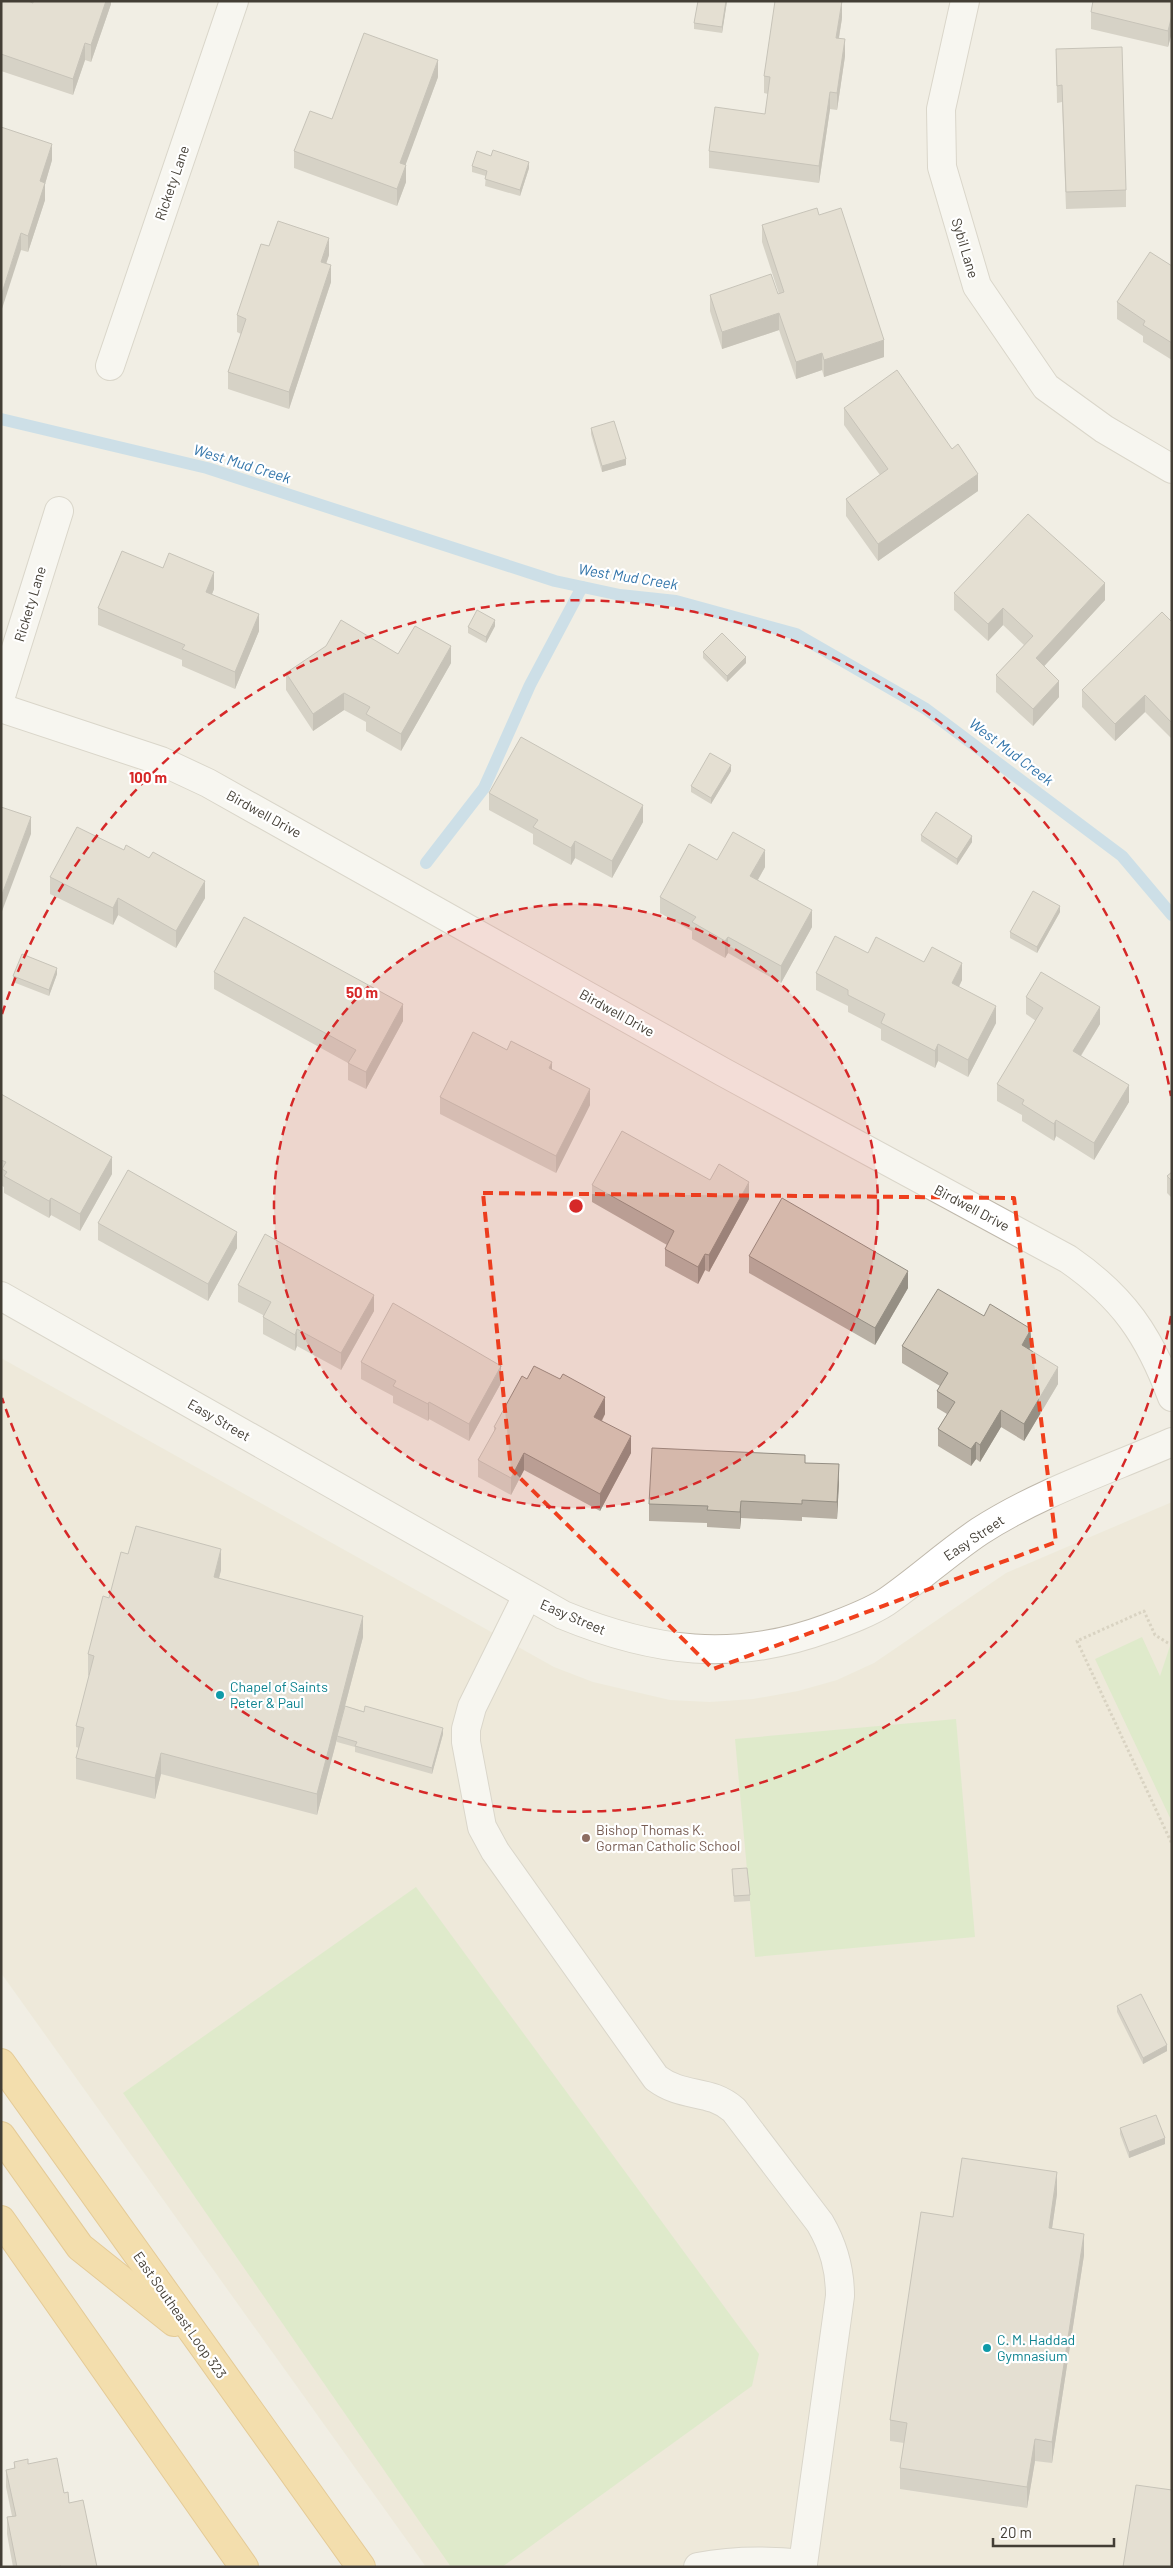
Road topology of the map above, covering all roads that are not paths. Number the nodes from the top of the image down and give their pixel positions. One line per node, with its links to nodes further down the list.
1 (234, 1): 3 (street, Rickety Lane)
2 (965, 1): 4 (street, Sybil Lane)
3 (110, 366)
4 (1172, 469)
5 (59, 511): 6 (street, Rickety Lane)
6 (1, 696)
7 (1, 708): 9 (street, Birdwell Drive)
8 (1, 1296): 11 (street, Easy Street)
9 (1172, 1396)
10 (1172, 1442): 11 (street, Easy Street)
11 (527, 1596): 16 (street)
12 (1, 2063): 15 (highway, East Southeast Loop 323)
13 (1, 2136): 15 (highway)
14 (1, 2220): 17 (highway)
15 (198, 2341): 18 (highway, East Southeast Loop 323)
16 (803, 2566): 19 (street)
17 (244, 2567)
18 (361, 2567)
19 (698, 2567)

